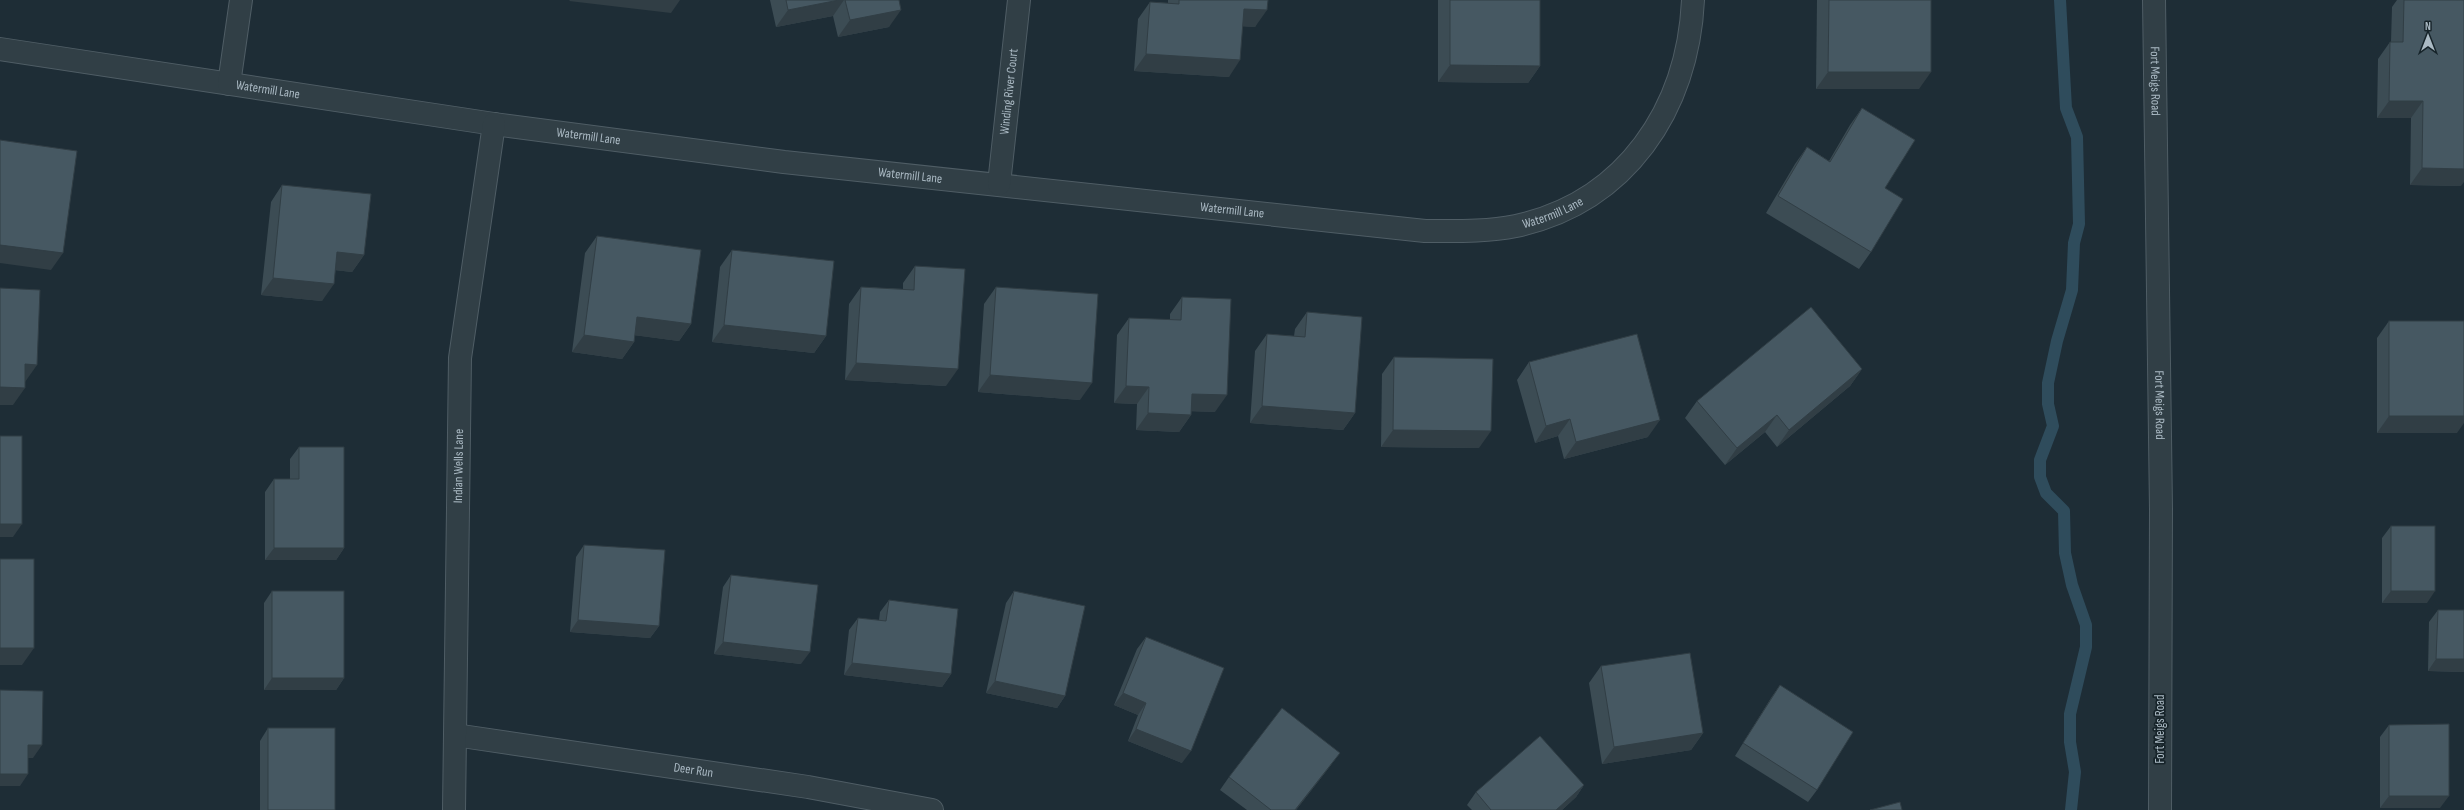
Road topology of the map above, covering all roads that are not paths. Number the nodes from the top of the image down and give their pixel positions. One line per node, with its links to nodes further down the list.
1 (241, 0): 6 (street)
2 (1018, 0): 8 (street, Winding River Court)
3 (1694, 0): 8 (street, Watermill Lane)
4 (2154, 0): 12 (street, Fort Meigs Road)
5 (0, 49): 6 (street, Watermill Lane)
6 (230, 84): 7 (street, Watermill Lane)
7 (494, 124): 8 (street, Watermill Lane); 9 (street, Indian Wells Lane)
8 (999, 184)
9 (455, 735): 10 (street, Indian Wells Lane); 11 (street, Deer Run)
10 (454, 810)
11 (932, 810)
12 (2160, 810)

